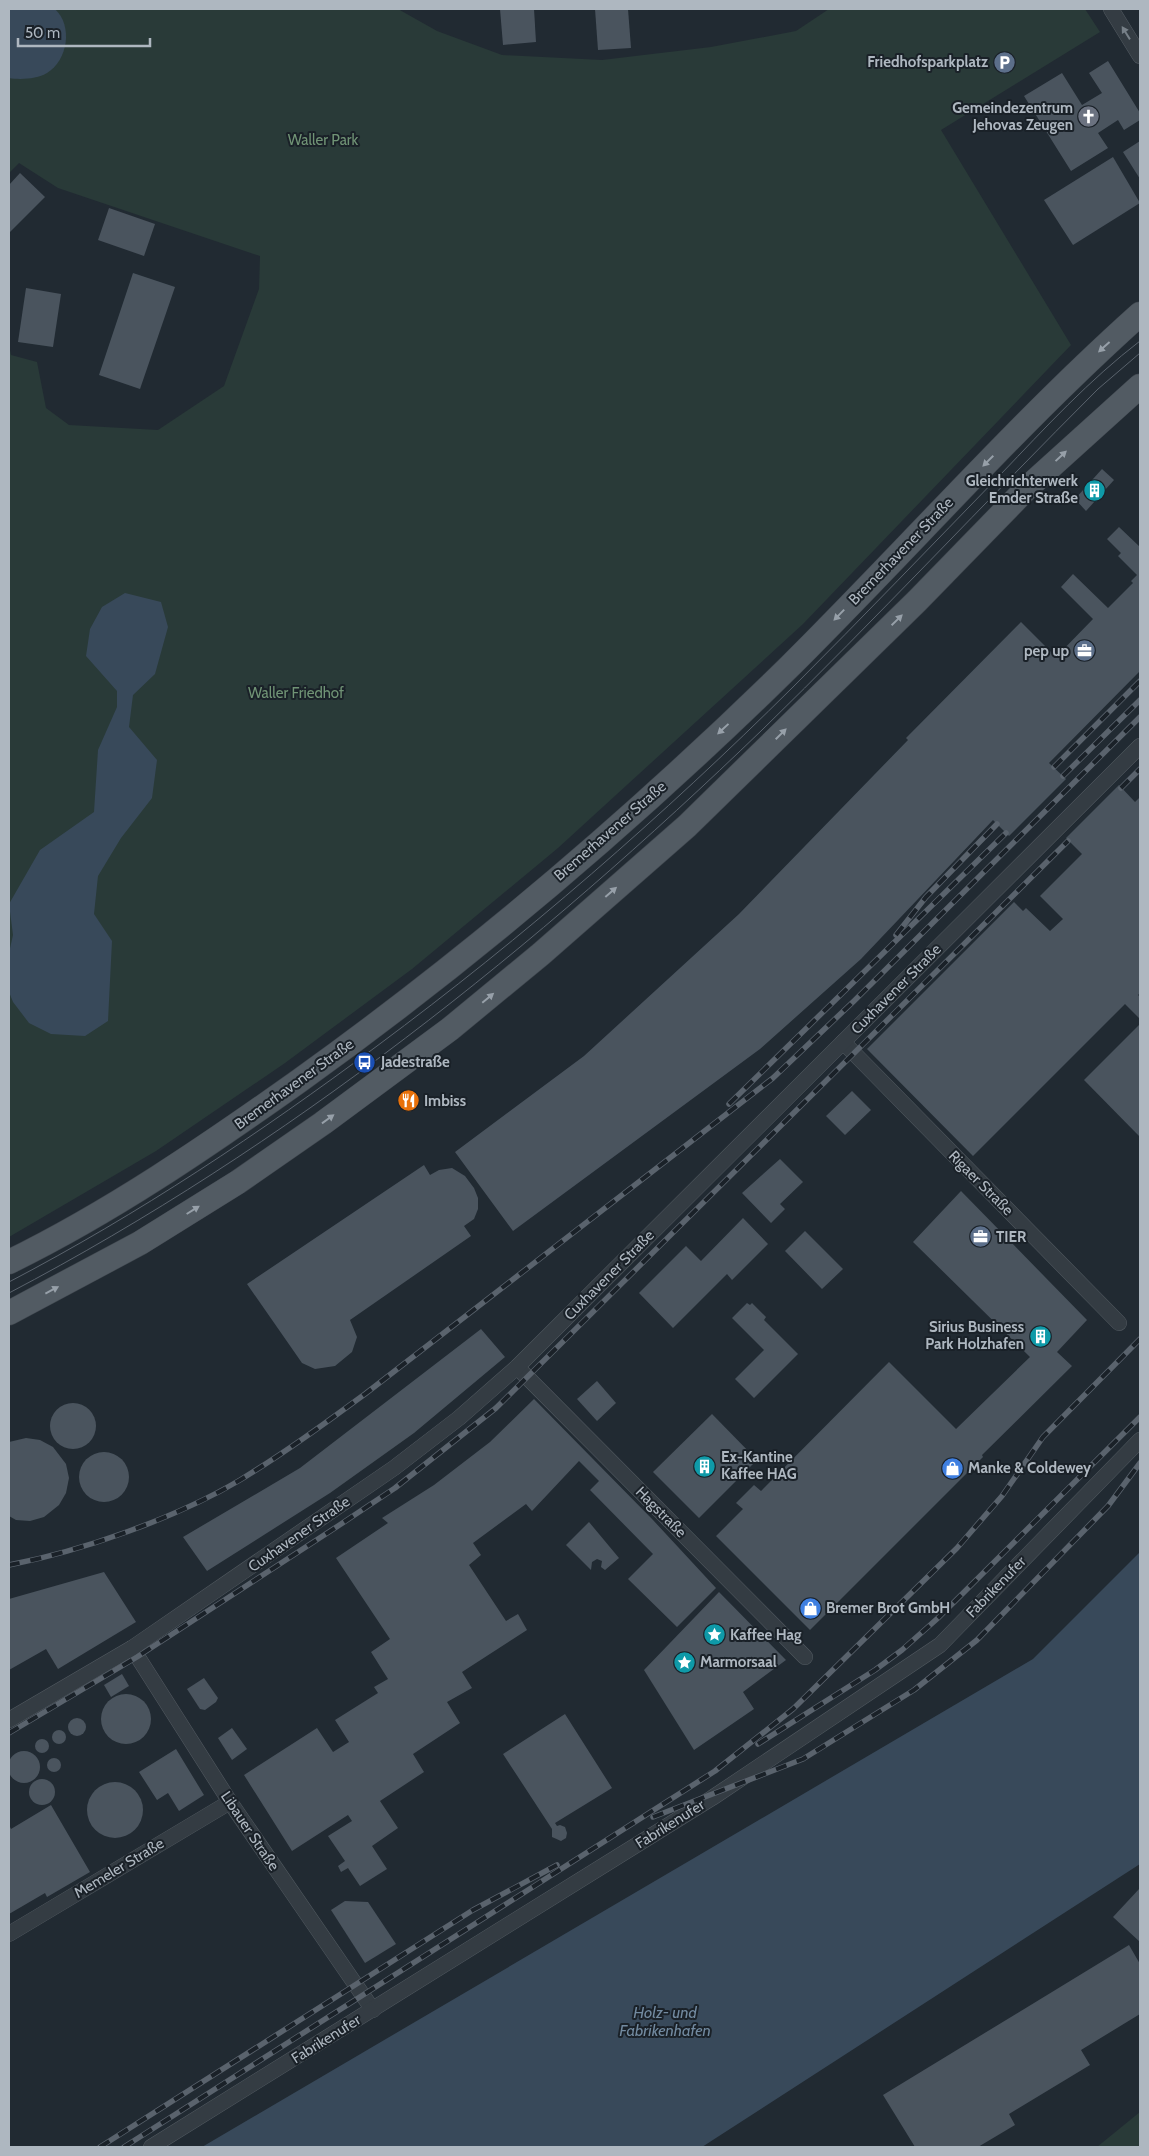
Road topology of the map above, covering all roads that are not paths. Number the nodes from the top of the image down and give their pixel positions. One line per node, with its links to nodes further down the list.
1 (1111, 9): 2 (street, one-way to 1)
2 (1140, 56)
3 (1140, 314): 7 (main road, Bremerhavener Straße, one-way to 7)
4 (1140, 386): 8 (main road, one-way to 4)
5 (1140, 746): 6 (street, Cuxhavener Straße)
6 (843, 1042): 9 (street, Rigaer Straße); 10 (street, Cuxhavener Straße)
7 (9, 1262)
8 (9, 1313)
9 (1119, 1323)
10 (516, 1367): 12 (street, Cuxhavener Straße); 13 (street, Hagstraße)
11 (1140, 1440): 17 (street, Fabrikenufer)
12 (132, 1648): 14 (street, Cuxhavener Straße); 15 (street, Libauer Straße)
13 (805, 1657)
14 (9, 1720)
15 (230, 1802): 16 (street, Memeler Straße); 17 (street, Libauer Straße)
16 (9, 1934)
17 (372, 2010): 18 (street, Fabrikenufer)
18 (151, 2147)

